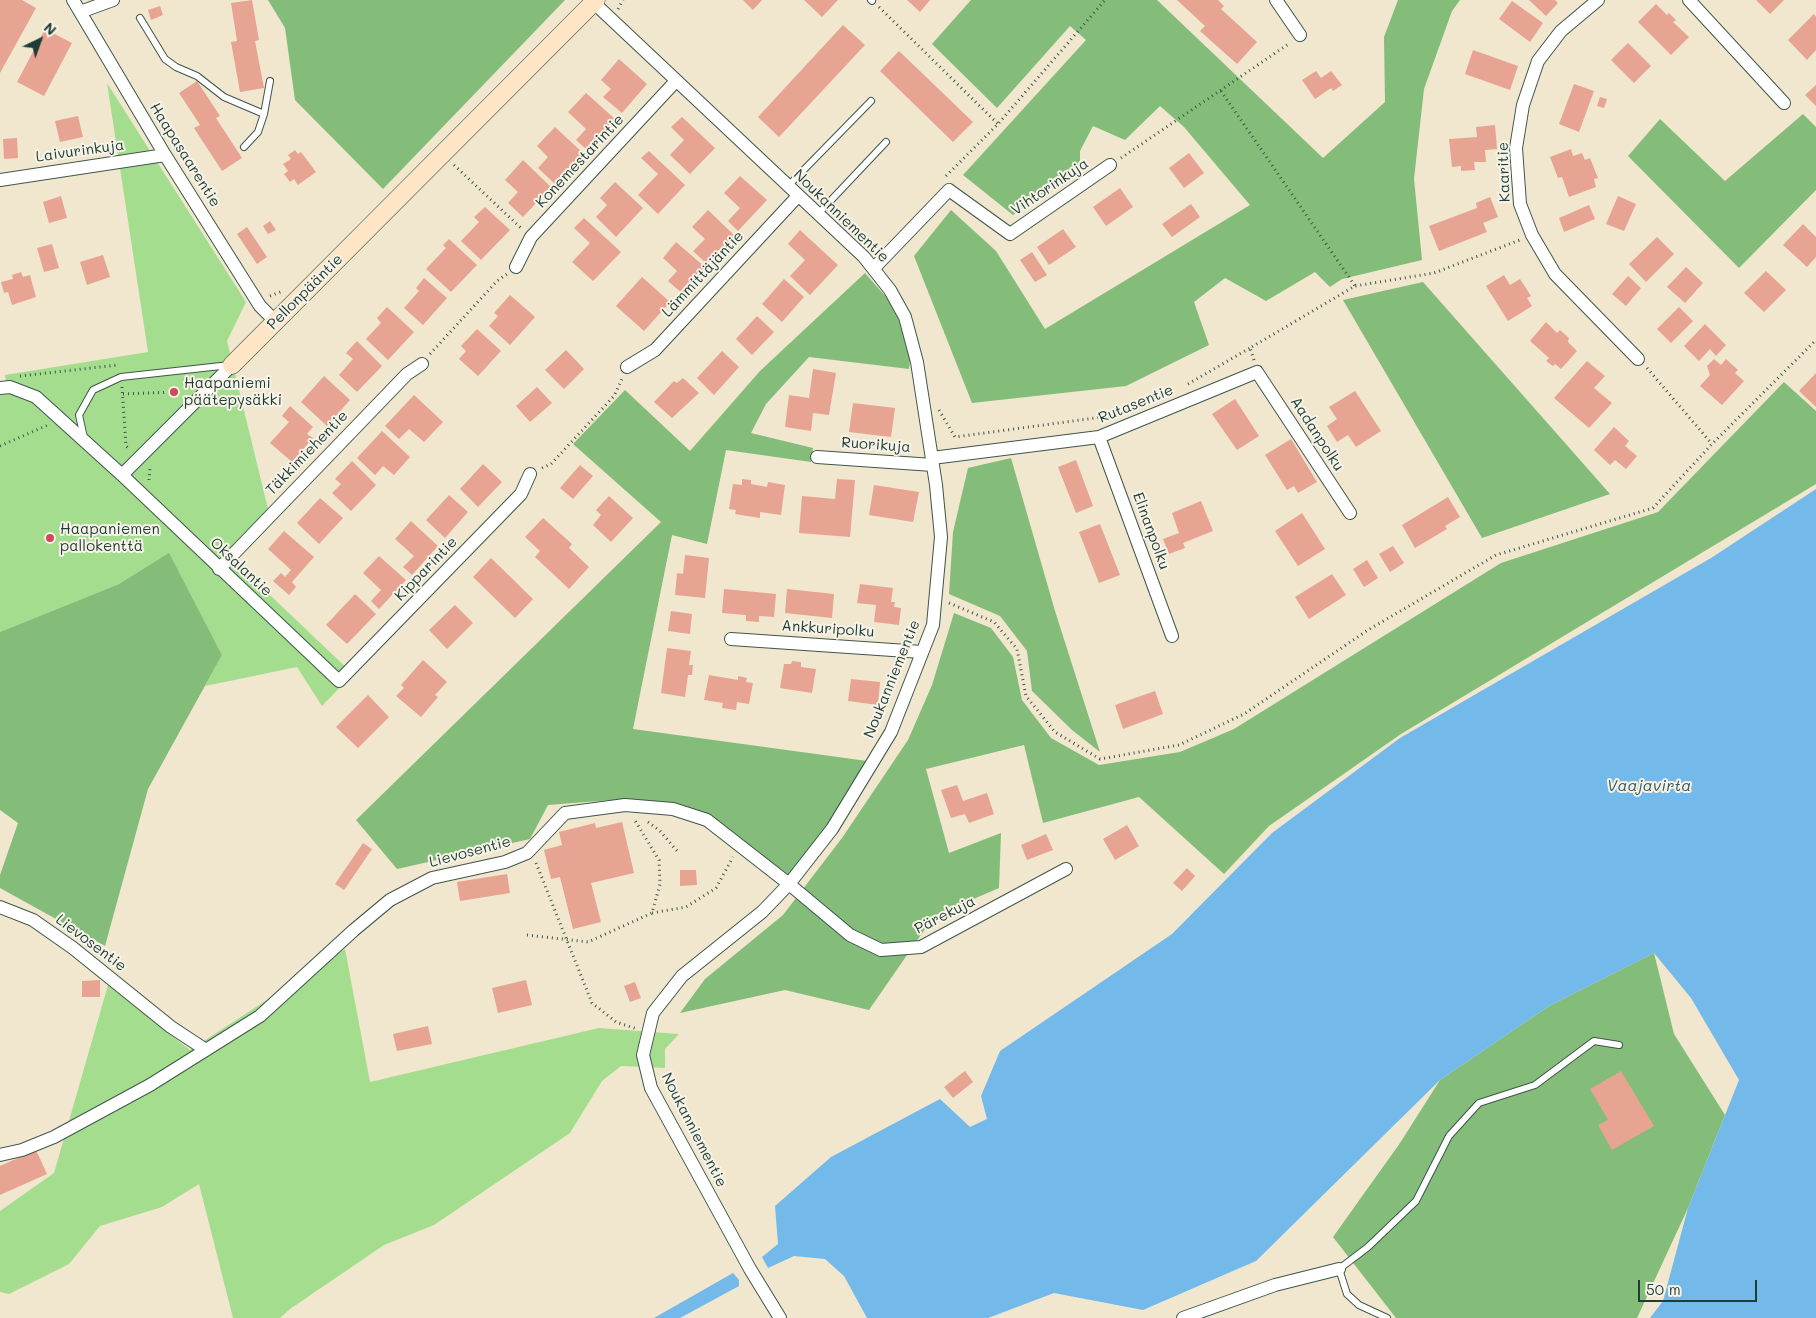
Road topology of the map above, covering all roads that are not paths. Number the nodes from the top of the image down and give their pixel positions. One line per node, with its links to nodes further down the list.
1 (73, 0): 7 (street, Haapasaarentie)
2 (113, 0): 7 (street)
3 (1276, 0): 9 (street)
4 (1598, 0): 26 (street, Kaaritie)
5 (1689, 0): 13 (street)
6 (595, 1): 11 (street, Noukanniementie); 25 (street, Pellonpääntie)
7 (80, 12): 17 (street, Haapasaarentie)
8 (140, 18): 14 (lane)
9 (1300, 35)
10 (270, 81): 14 (lane)
11 (675, 82): 20 (street, Noukanniementie); 23 (street, Konemestarintie)
12 (871, 100): 20 (lane)
13 (1784, 103)
14 (264, 114): 16 (lane)
15 (886, 142): 22 (lane)
16 (244, 148)
17 (165, 155): 19 (street, Laivurinkuja); 25 (street, Haapasaarentie)
18 (1110, 165): 24 (street, Vihtorinkuja)
19 (0, 180)
20 (787, 186): 21 (street, Noukanniementie)
21 (798, 197): 22 (street, Noukanniementie); 29 (street, Lämmittäjäntie)
22 (817, 215): 24 (street, Noukanniementie)
23 (516, 267)
24 (874, 268): 35 (street, Noukanniementie)
25 (276, 322): 28 (street, Pellonpääntie)
26 (1638, 358)
27 (422, 364): 39 (street, Täkkimiehentie)
28 (232, 365): 33 (lane); 37 (street, Pellonpääntie)
29 (627, 367)
30 (1257, 372): 32 (street, Rutasentie); 38 (street, Aadanpolku)
31 (5, 387): 33 (street)
32 (1099, 437): 35 (street, Rutasentie); 40 (street, Elinanpolku)
33 (84, 442): 37 (street)
34 (817, 457): 35 (street, Ruorikuja)
35 (933, 461): 42 (street, Noukanniementie)
36 (530, 474): 43 (street, Kipparintie)
37 (122, 475): 39 (street, Oksalantie)
38 (1350, 513)
39 (219, 569): 43 (street, Oksalantie)
40 (1172, 636)
41 (731, 639): 42 (street, Ankkuripolku)
42 (922, 652): 45 (street, Noukanniementie)
43 (339, 681)
44 (1066, 869): 45 (street, Pärekuja)
45 (789, 884): 48 (street, Lievosentie); 51 (street, Noukanniementie)
46 (0, 907): 48 (street, Lievosentie)
47 (1619, 1045): 50 (lane)
48 (206, 1050): 49 (street, Lievosentie)
49 (0, 1155)
50 (1339, 1269): 52 (street); 53 (lane)
51 (780, 1318)
52 (1183, 1318)
53 (1387, 1318)

